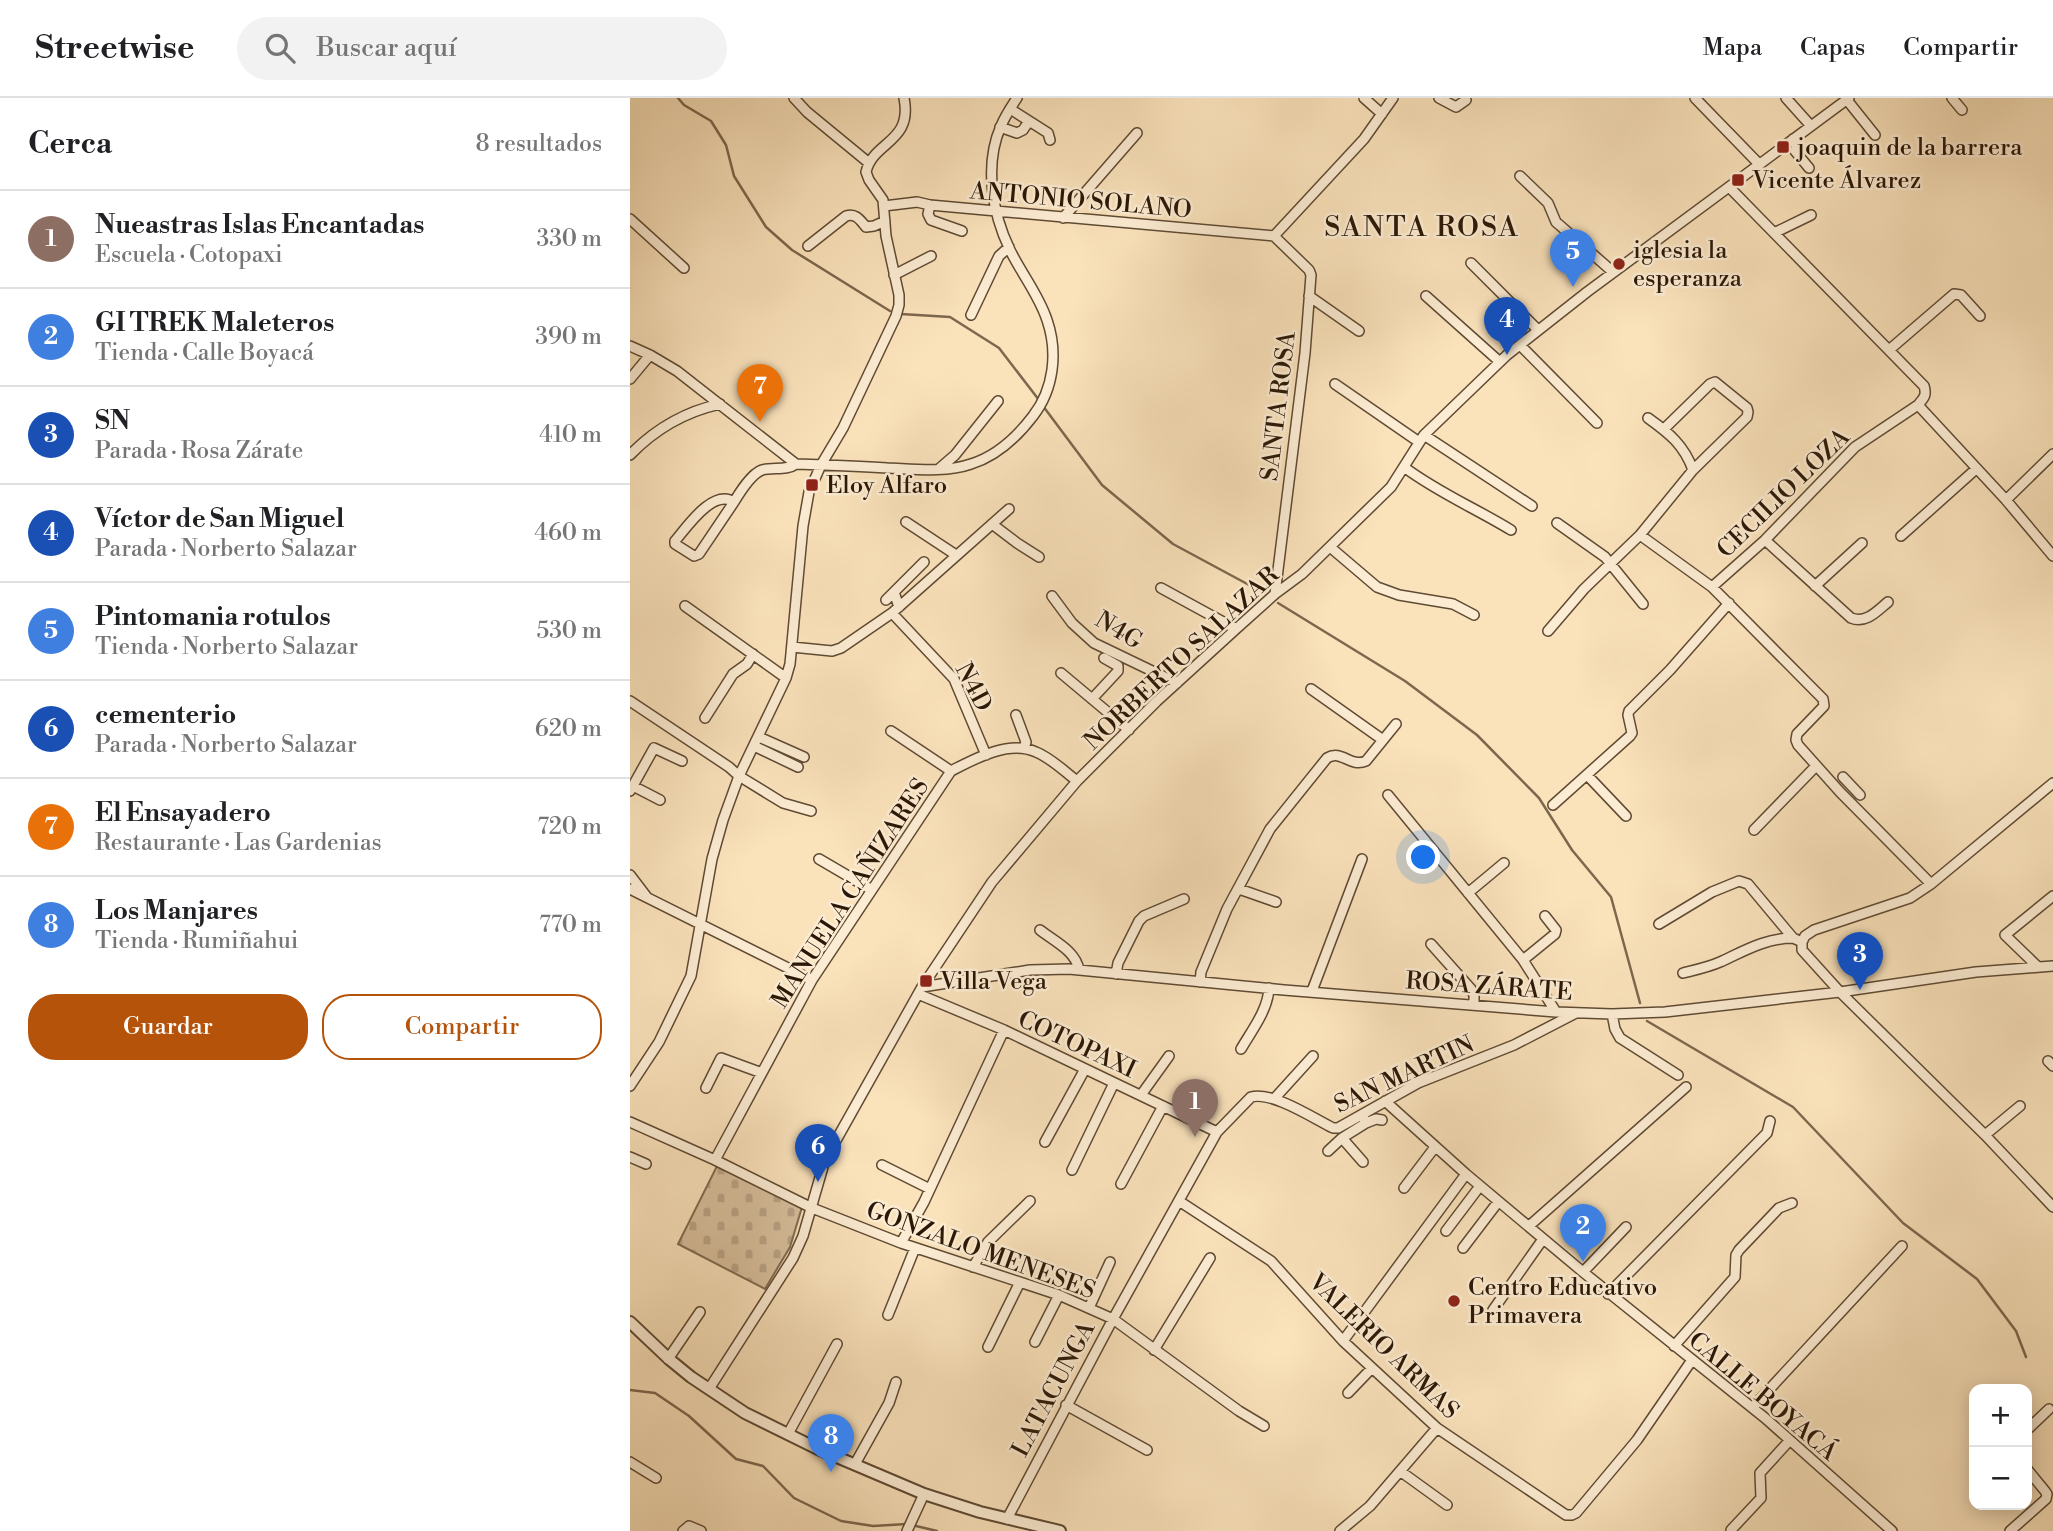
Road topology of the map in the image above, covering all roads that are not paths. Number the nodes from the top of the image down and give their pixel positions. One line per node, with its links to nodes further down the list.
1 (794, 98): 22 (street)
2 (904, 98): 22 (street)
3 (1017, 98): 17 (street)
4 (1364, 98): 14 (street)
5 (1394, 98): 14 (street)
6 (1440, 98): 11 (street)
7 (1695, 98): 23 (street)
8 (1786, 98): 16 (street)
9 (1952, 98): 12 (street)
10 (1848, 99): 16 (street, NORBERTO SALAZAR); 19 (street)
11 (1466, 100)
12 (1962, 110)
13 (1015, 112): 15 (street)
14 (1382, 114): 36 (street)
15 (1029, 121): 17 (street); 21 (street)
16 (1811, 126): 20 (street, NORBERTO SALAZAR)
17 (1000, 127): 29 (street)
18 (1137, 132): 31 (street)
19 (1875, 135)
20 (1793, 139): 23 (street, NORBERTO SALAZAR); 24 (street)
21 (1050, 140)
22 (869, 163): 28 (street)
23 (1759, 164): 26 (street, NORBERTO SALAZAR)
24 (1810, 168)
25 (1520, 176): 42 (street)
26 (1729, 187): 35 (street); 42 (street, NORBERTO SALAZAR)
27 (930, 205): 28 (street, ANTONIO SOLANO); 29 (street, ANTONIO SOLANO); 34 (street)
28 (884, 206): 33 (street)
29 (997, 211): 31 (street, ANTONIO SOLANO); 38 (street)
30 (1811, 215): 35 (street)
31 (1063, 218): 36 (street, ANTONIO SOLANO)
32 (630, 219): 41 (street)
33 (885, 221): 37 (street); 43 (street)
34 (962, 232)
35 (1774, 233): 52 (street)
36 (1274, 236): 44 (street, SANTA ROSA)
37 (808, 246)
38 (1009, 247): 46 (street); 69 (street)
39 (931, 257): 43 (street)
40 (1471, 263): 48 (street)
41 (684, 268)
42 (1614, 272): 48 (street, NORBERTO SALAZAR)
43 (894, 275): 67 (street)
44 (1309, 296): 49 (street); 94 (street, SANTA ROSA)
45 (1426, 296): 54 (street)
46 (971, 315)
47 (1980, 316): 52 (street)
48 (1538, 330): 50 (street, NORBERTO SALAZAR)
49 (1359, 331)
50 (1520, 345): 54 (street, NORBERTO SALAZAR); 61 (street)
51 (630, 346): 53 (street)
52 (1889, 350): 59 (street)
53 (650, 355): 55 (street); 58 (street)
54 (1500, 362): 63 (street, NORBERTO SALAZAR)
55 (630, 379)
56 (1335, 384): 63 (street)
57 (998, 401): 69 (street)
58 (720, 404): 65 (street); 66 (street)
59 (1918, 405): 70 (street); 82 (street, CECILIO LOZA)
60 (1648, 418): 62 (street)
61 (1597, 423)
62 (1664, 429): 71 (street); 71 (street)
63 (1422, 438): 68 (street, NORBERTO SALAZAR); 74 (street)
64 (2053, 454): 72 (street)
65 (630, 455)
66 (796, 464): 67 (street); 73 (street)
67 (821, 465): 69 (street); 105 (street)
68 (1404, 467): 79 (street); 84 (street, NORBERTO SALAZAR)
69 (939, 469)
70 (1976, 469): 72 (street); 81 (street)
71 (1692, 470): 80 (street)
72 (2006, 500): 86 (street)
73 (734, 502): 73 (street)
74 (1532, 506)
75 (1009, 509): 78 (street)
76 (906, 522): 85 (street)
77 (1557, 523): 89 (street)
78 (992, 524): 85 (street); 87 (street)
79 (1511, 530)
80 (1640, 535): 89 (street); 91 (street)
81 (1901, 536)
82 (1765, 540): 90 (street); 91 (street, CECILIO LOZA)
83 (1862, 543): 90 (street)
84 (1330, 547): 94 (street, NORBERTO SALAZAR); 102 (street)
85 (956, 555): 101 (street)
86 (2053, 556)
87 (1039, 557)
88 (923, 562): 93 (street)
89 (1609, 562): 99 (street); 104 (street)
90 (1815, 586): 97 (street)
91 (1712, 587): 98 (street)
92 (1161, 588): 103 (street)
93 (894, 592): 96 (street); 101 (street)
94 (1275, 594): 103 (street, NORBERTO SALAZAR)
95 (1052, 596): 110 (street, N4G)
96 (886, 600)
97 (1888, 602)
98 (1729, 603): 126 (street); 129 (street)
99 (1643, 604)
100 (685, 606): 106 (street)
101 (895, 610): 105 (street); 123 (street, N4D)
102 (1474, 615)
103 (1236, 629): 110 (street, NORBERTO SALAZAR)
104 (1548, 631)
105 (792, 647): 109 (street)
106 (753, 654): 109 (street); 115 (street)
107 (1104, 658): 112 (street)
108 (1060, 673): 112 (street)
109 (786, 678): 119 (street)
110 (1177, 683): 117 (street, NORBERTO SALAZAR)
111 (1311, 689): 120 (street)
112 (1092, 699): 117 (street)
113 (630, 701): 130 (street)
114 (1016, 715): 122 (street)
115 (705, 718)
116 (1396, 724): 120 (street)
117 (1129, 730): 131 (street, NORBERTO SALAZAR)
118 (891, 731): 128 (street)
119 (759, 737): 121 (street); 124 (street)
120 (1383, 740): 148 (street)
121 (754, 746): 127 (street); 130 (street)
122 (1024, 748): 123 (street, MANUELA CAÑIZARES); 131 (street)
123 (986, 755): 128 (street, MANUELA CAÑIZARES)
124 (804, 757)
125 (682, 761): 133 (street)
126 (1816, 766): 134 (street); 141 (street)
127 (798, 767)
128 (951, 771): 149 (street, MANUELA CAÑIZARES)
129 (1587, 775): 138 (street); 140 (street)
130 (739, 776): 139 (street); 157 (street)
131 (1077, 781): 170 (street, NORBERTO SALAZAR)
132 (2053, 783): 146 (street)
133 (631, 788): 137 (street)
134 (1840, 792): 136 (street); 146 (street)
135 (1388, 795): 150 (street)
136 (1860, 795)
137 (660, 800)
138 (1553, 806)
139 (811, 811)
140 (1626, 816)
141 (1754, 830)
142 (819, 859): 149 (street)
143 (1362, 859): 171 (street)
144 (1504, 863): 150 (street)
145 (630, 875): 152 (street)
146 (1931, 884): 159 (street)
147 (630, 889): 152 (street)
148 (1239, 889): 154 (street); 168 (street)
149 (872, 890): 167 (street, MANUELA CAÑIZARES)
150 (1468, 893): 161 (street)
151 (2053, 896): 163 (street)
152 (648, 898): 157 (street)
153 (1184, 900): 166 (street)
154 (1276, 902)
155 (1545, 916): 161 (street)
156 (1659, 923): 159 (street)
157 (700, 925): 167 (street); 185 (street)
158 (1040, 930): 164 (street)
159 (1799, 943): 165 (street); 172 (street)
160 (1431, 944): 173 (street)
161 (1523, 960): 174 (street)
162 (2051, 964): 163 (street, ROSA ZÁRATE)
163 (2036, 967): 172 (street, ROSA ZÁRATE)
164 (1079, 970): 166 (street, ROSA ZÁRATE); 170 (street, ROSA ZÁRATE)
165 (1683, 973)
166 (1116, 974): 168 (street, ROSA ZÁRATE)
167 (812, 980): 182 (street, MANUELA CAÑIZARES)
168 (1200, 982): 169 (street, ROSA ZÁRATE)
169 (1269, 988): 171 (street, ROSA ZÁRATE); 178 (street)
170 (920, 990): 177 (street, COTOPAXI); 218 (street, NORBERTO SALAZAR)
171 (1311, 992): 173 (street, ROSA ZÁRATE)
172 (1840, 992): 176 (street, ROSA ZÁRATE); 198 (street)
173 (1474, 1005): 174 (street, ROSA ZÁRATE)
174 (1556, 1012): 175 (street, ROSA ZÁRATE)
175 (1577, 1013): 176 (street, ROSA ZÁRATE); 190 (street, SAN MARTIN)
176 (1612, 1014): 183 (street)
177 (1004, 1030): 181 (street, COTOPAXI); 213 (street)
178 (1241, 1049)
179 (1169, 1056): 188 (street)
180 (1313, 1056): 189 (street)
181 (1085, 1069): 184 (street, COTOPAXI); 200 (street)
182 (762, 1073): 187 (street); 204 (street, MANUELA CAÑIZARES)
183 (1678, 1075)
184 (1114, 1083): 188 (street, COTOPAXI); 208 (street)
185 (630, 1086)
186 (1686, 1087): 220 (street)
187 (706, 1088)
188 (1141, 1096): 191 (street, COTOPAXI)
189 (1274, 1100): 193 (street, SAN MARTIN); 197 (street)
190 (1385, 1101): 193 (street, SAN MARTIN); 201 (street, CALLE BOYACÁ)
191 (1163, 1106): 197 (street, COTOPAXI); 210 (street)
192 (2020, 1106): 198 (street)
193 (1364, 1119): 194 (street); 199 (street)
194 (1382, 1121)
195 (1770, 1121): 233 (street)
196 (630, 1122): 204 (street, GONZALO MENESES)
197 (1217, 1132): 215 (street, LATACUNGA)
198 (1985, 1135): 219 (street)
199 (1342, 1138): 202 (street); 205 (street)
200 (1045, 1142)
201 (1435, 1147): 209 (street, CALLE BOYACÁ); 212 (street)
202 (1328, 1151)
203 (630, 1157): 206 (street)
204 (716, 1160): 218 (street, GONZALO MENESES)
205 (1363, 1162)
206 (646, 1164)
207 (882, 1165): 213 (street)
208 (1072, 1170)
209 (1466, 1174): 211 (street, CALLE BOYACÁ); 241 (street)
210 (1121, 1184)
211 (1480, 1186): 216 (street, CALLE BOYACÁ); 222 (street)
212 (1404, 1188)
213 (930, 1189): 224 (street)
214 (1030, 1201): 230 (street)
215 (1179, 1201): 239 (street, LATACUNGA); 241 (street, VALERIO ARMAS)
216 (1498, 1202): 220 (street, CALLE BOYACÁ); 227 (street)
217 (1792, 1203): 244 (street)
218 (812, 1208): 224 (street, GONZALO MENESES); 251 (street, NORBERTO SALAZAR)
219 (2053, 1208)
220 (1529, 1226): 223 (street, CALLE BOYACÁ)
221 (1626, 1227): 231 (street)
222 (1446, 1231)
223 (1543, 1239): 231 (street, CALLE BOYACÁ); 236 (street)
224 (901, 1243): 226 (street, GONZALO MENESES)
225 (1902, 1246): 254 (street)
226 (915, 1248): 230 (street, GONZALO MENESES); 238 (street)
227 (1463, 1248)
228 (1210, 1258): 246 (street)
229 (1110, 1262): 235 (street)
230 (973, 1267): 232 (street, GONZALO MENESES)
231 (1583, 1272): 233 (street, CALLE BOYACÁ)
232 (1020, 1282): 234 (street, GONZALO MENESES); 245 (street)
233 (1608, 1294): 244 (street, CALLE BOYACÁ)
234 (1059, 1295): 235 (street, GONZALO MENESES); 242 (street)
235 (1089, 1308): 239 (street, GONZALO MENESES)
236 (1493, 1310)
237 (700, 1312): 247 (street)
238 (888, 1315)
239 (1113, 1319): 246 (street, GONZALO MENESES); 253 (street, LATACUNGA)
240 (630, 1322): 247 (street)
241 (1343, 1341): 249 (street, VALERIO ARMAS)
242 (1035, 1342)
243 (837, 1344): 259 (street)
244 (1674, 1346): 248 (street, CALLE BOYACÁ)
245 (989, 1347)
246 (1154, 1350): 257 (street, GONZALO MENESES)
247 (668, 1359): 251 (street)
248 (1692, 1360): 254 (street, CALLE BOYACÁ); 258 (street, VALERIO ARMAS)
249 (1372, 1368): 252 (street); 258 (street, VALERIO ARMAS)
250 (896, 1382): 263 (street)
251 (709, 1389): 259 (street)
252 (1348, 1393)
253 (1066, 1405): 261 (street); 269 (street, LATACUNGA)
254 (1753, 1407): 260 (street, CALLE BOYACÁ)
255 (2049, 1409): 256 (street)
256 (2032, 1425)
257 (1264, 1426)
258 (1437, 1428): 264 (street)
259 (788, 1434): 263 (street)
260 (1790, 1440): 271 (street); 277 (street, CALLE BOYACÁ)
261 (1147, 1450)
262 (630, 1461): 266 (street)
263 (855, 1464): 267 (street)
264 (1400, 1471): 268 (street); 276 (street)
265 (2032, 1475): 278 (street)
266 (656, 1478)
267 (924, 1494): 269 (street); 274 (street)
268 (1447, 1505)
269 (1007, 1519): 270 (street)
270 (1043, 1528): 275 (street)
271 (1731, 1530)
272 (683, 1531): 273 (street)
273 (701, 1531)
274 (907, 1531)
275 (1060, 1531)
276 (1340, 1531)
277 (1892, 1531)
278 (2010, 1531)

